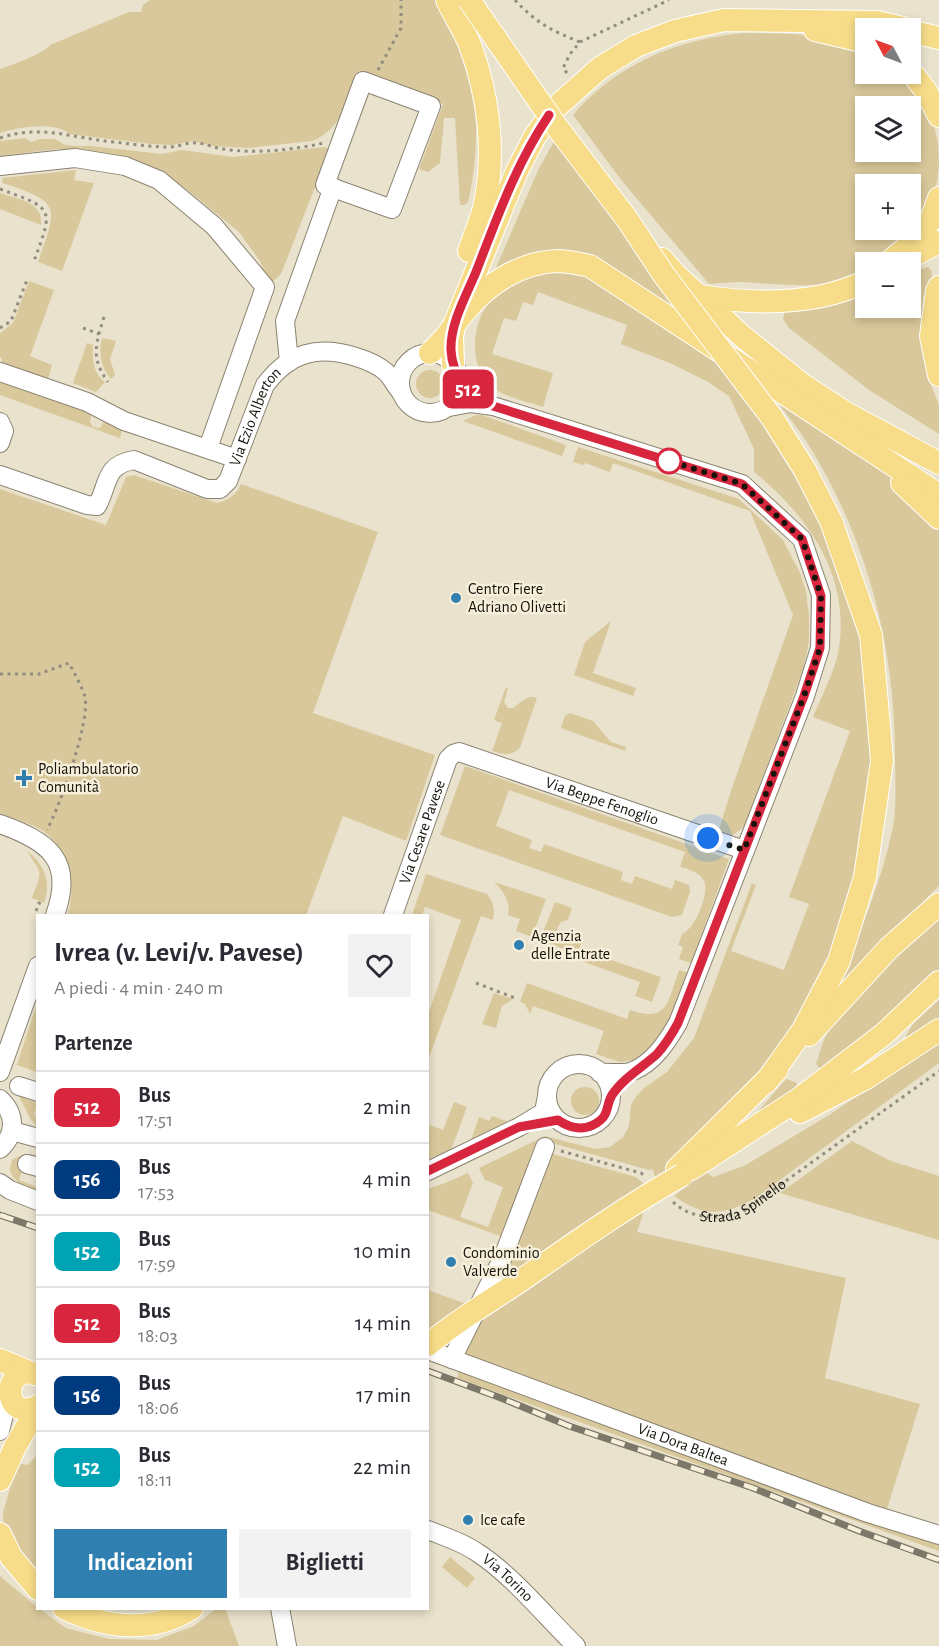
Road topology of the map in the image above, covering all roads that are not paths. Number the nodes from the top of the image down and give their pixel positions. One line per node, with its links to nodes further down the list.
1 (447, 0): 20 (main road)
2 (470, 0): 13 (main road, bridge)
3 (773, 20): 4 (main road); 7 (main road); 20 (main road)
4 (855, 22)
5 (921, 33): 6 (main road)
6 (939, 38)
7 (855, 39)
8 (921, 84): 9 (main road)
9 (939, 116)
10 (0, 166): 33 (street)
11 (333, 187): 11 (street); 23 (street)
12 (939, 198): 15 (main road)
13 (627, 219): 19 (main road, bridge); 51 (main road, bridge)
14 (939, 242): 16 (main road)
15 (901, 252)
16 (920, 252)
17 (855, 286): 19 (main road)
18 (939, 287): 26 (main road)
19 (699, 296): 35 (main road)
20 (455, 323): 21 (main road); 25 (main road); 32 (main road)
21 (422, 355): 22 (street); 25 (street); 27 (street)
22 (367, 360): 23 (street, Via Ezio Alberton); 27 (street, Via Ezio Alberton)
23 (289, 362): 34 (street, Via Ezio Alberton)
24 (0, 372): 33 (street)
25 (457, 372): 28 (street); 29 (street)
26 (939, 375)
27 (400, 391): 29 (street)
28 (493, 406): 29 (street); 41 (street)
29 (449, 407)
30 (0, 422): 31 (street)
31 (0, 442)
32 (864, 446): 37 (main road); 38 (main road)
33 (208, 448): 34 (street)
34 (237, 459): 36 (street, Via Ezio Alberton)
35 (939, 463)
36 (0, 475)
37 (939, 495)
38 (939, 518)
39 (459, 752): 41 (street, Via Beppe Fenoglio); 44 (street, Via Cesare Pavese)
40 (0, 824): 43 (street)
41 (744, 850): 48 (street)
42 (939, 904): 51 (main road)
43 (55, 914)
44 (393, 914)
45 (36, 972): 49 (street)
46 (939, 982): 63 (main road)
47 (939, 1030): 63 (main road)
48 (643, 1065): 50 (street); 55 (street)
49 (0, 1072)
50 (600, 1073): 54 (street); 55 (street)
51 (766, 1082): 65 (main road)
52 (20, 1086): 53 (street)
53 (36, 1091)
54 (548, 1094): 57 (street); 58 (street)
55 (611, 1096): 57 (street)
56 (0, 1099): 59 (street)
57 (558, 1120): 58 (street)
58 (519, 1127): 64 (street)
59 (12, 1131): 60 (street); 62 (street)
60 (36, 1137)
61 (545, 1147): 70 (street)
62 (0, 1149)
63 (708, 1158): 65 (main road)
64 (429, 1171)
65 (679, 1172): 68 (main road, bridge)
66 (0, 1183): 67 (street)
67 (36, 1200)
68 (429, 1344)
69 (429, 1350): 70 (street, Via Dora Baltea)
70 (452, 1359): 81 (street, Via Dora Baltea)
71 (0, 1360): 72 (main road)
72 (32, 1374): 73 (main road)
73 (7, 1394): 74 (main road); 76 (street); 77 (main road)
74 (36, 1407)
75 (36, 1410): 78 (main road)
76 (0, 1431)
77 (0, 1470)
78 (0, 1480)
79 (429, 1530): 88 (street, Via Torino)
80 (0, 1534): 83 (main road)
81 (939, 1535)
82 (0, 1562): 83 (street)
83 (36, 1587)
84 (69, 1610): 85 (main road)
85 (188, 1610)
86 (280, 1610): 87 (street)
87 (287, 1646)
88 (576, 1646)

